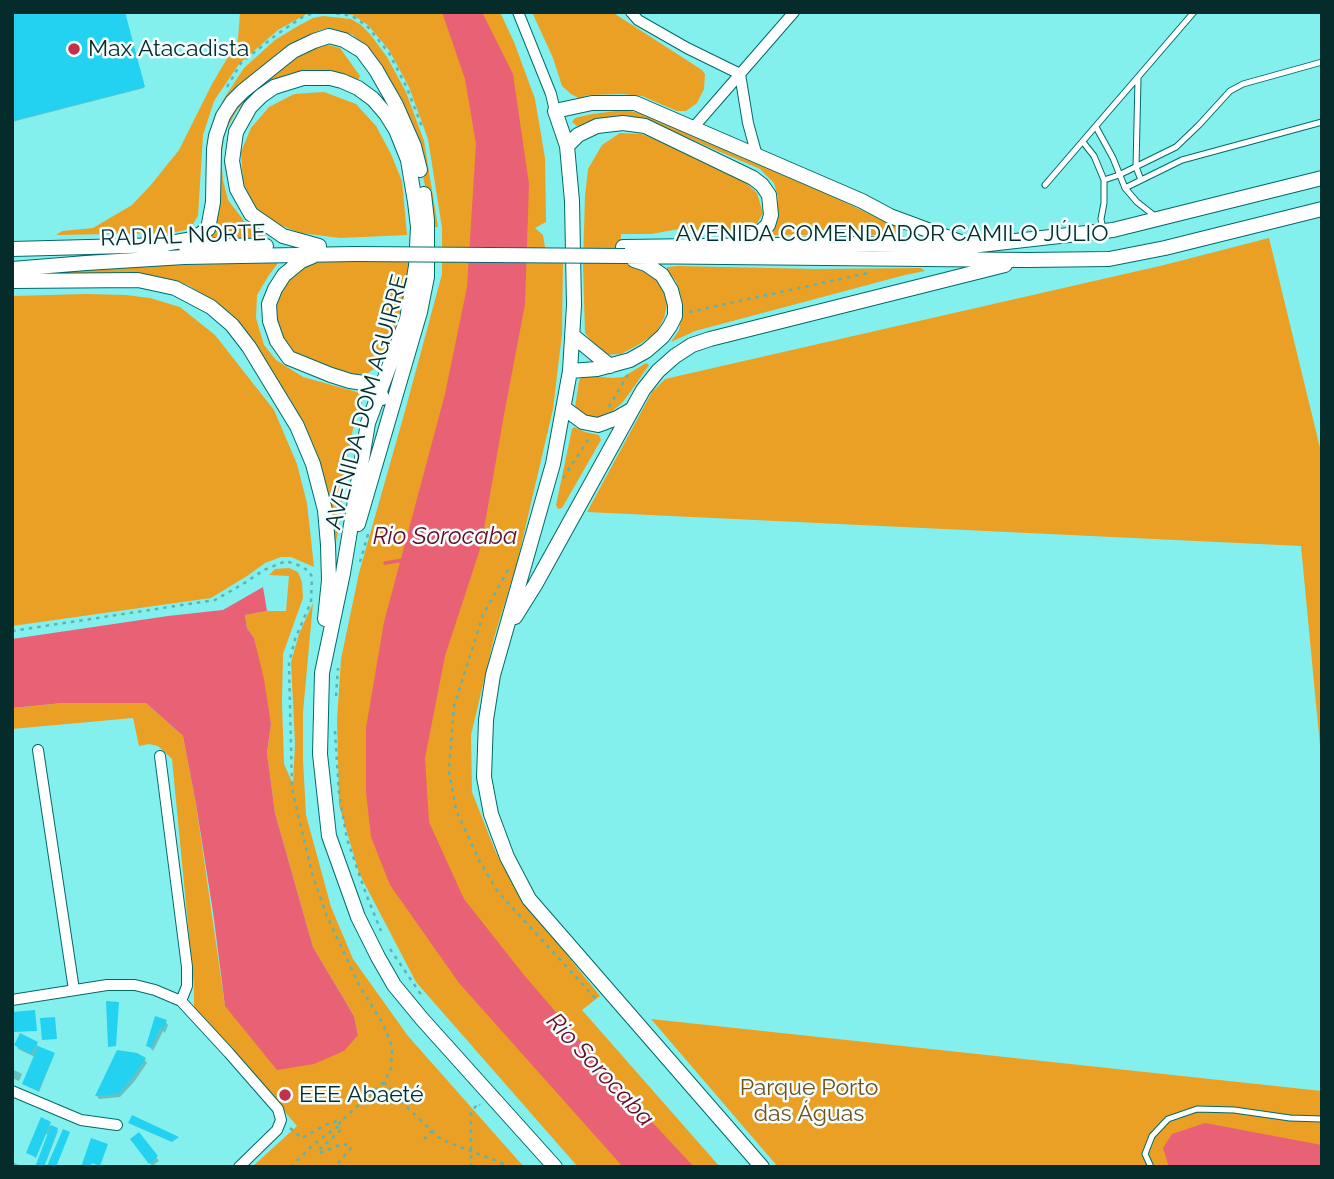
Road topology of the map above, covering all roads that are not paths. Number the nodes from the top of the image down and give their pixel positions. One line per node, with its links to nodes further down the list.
1 (518, 12): 8 (street)
2 (631, 12): 6 (street)
3 (794, 12): 6 (street)
4 (1194, 12): 7 (lane)
5 (1322, 62): 15 (lane)
6 (740, 74): 11 (street); 16 (street)
7 (1138, 78): 10 (lane); 18 (lane)
8 (556, 116): 11 (main road, AVENIDA COMENDADOR CAMILO JÚLIO); 12 (main road); 14 (main road)
9 (1322, 122): 17 (lane)
10 (1096, 127): 13 (lane); 19 (lane)
11 (692, 128): 16 (main road, AVENIDA COMENDADOR CAMILO JÚLIO)
12 (585, 132): 14 (main road); 29 (main road)
13 (1083, 142): 21 (lane); 23 (lane)
14 (567, 146): 37 (main road)
15 (1176, 147): 17 (lane); 18 (lane)
16 (757, 156): 30 (main road, AVENIDA COMENDADOR CAMILO JÚLIO)
17 (1182, 160): 22 (lane)
18 (1136, 167): 19 (lane); 22 (lane)
19 (1119, 175): 21 (lane); 24 (lane)
20 (1322, 178): 26 (main road, AVENIDA COMENDADOR CAMILO JÚLIO)
21 (1104, 180): 27 (lane)
22 (1141, 180): 24 (lane)
23 (1045, 185)
24 (1125, 188): 26 (lane)
25 (1322, 209): 34 (main road, AVENIDA COMENDADOR CAMILO JÚLIO)
26 (1158, 219): 27 (main road, AVENIDA COMENDADOR CAMILO JÚLIO)
27 (1103, 231): 30 (main road, AVENIDA COMENDADOR CAMILO JÚLIO)
28 (158, 245): 31 (main road, RADIAL NORTE); 32 (main road, RADIAL NORTE); 45 (main road, AVENIDA DOM AGUIRRE)
29 (651, 246): 30 (main road, AVENIDA COMENDADOR CAMILO JÚLIO); 33 (main road, AVENIDA COMENDADOR CAMILO JÚLIO)
30 (971, 246)
31 (12, 250)
32 (319, 250): 33 (main road, RADIAL NORTE, bridge); 35 (main road, RADIAL NORTE); 39 (main road, AVENIDA DOM AGUIRRE); 41 (main road)
33 (624, 251): 34 (main road, AVENIDA COMENDADOR CAMILO JÚLIO); 38 (main road)
34 (1027, 260): 44 (main road)
35 (12, 269)
36 (12, 281): 48 (main road)
37 (572, 335): 38 (main road); 40 (main road)
38 (610, 366): 40 (main road)
39 (388, 368): 41 (main road); 42 (main road, AVENIDA DOM AGUIRRE)
40 (570, 371): 43 (main road)
41 (350, 381): 42 (main road)
42 (379, 390): 45 (main road); 46 (main road, AVENIDA DOM AGUIRRE)
43 (564, 408): 44 (main road); 47 (main road)
44 (632, 410): 47 (main road)
45 (377, 462): 46 (main road, AVENIDA DOM AGUIRRE)
46 (343, 573): 48 (main road, AVENIDA DOM AGUIRRE)
47 (503, 636): 59 (main road)
48 (322, 673): 58 (main road, AVENIDA DOM AGUIRRE)
49 (38, 750): 51 (street)
50 (160, 756): 53 (street)
51 (74, 990): 52 (street); 53 (street)
52 (12, 1000)
53 (181, 1001): 57 (street)
54 (12, 1091): 56 (street)
55 (1322, 1119): 60 (lane)
56 (117, 1125)
57 (239, 1167)
58 (555, 1167)
59 (762, 1167)
60 (1151, 1167)

